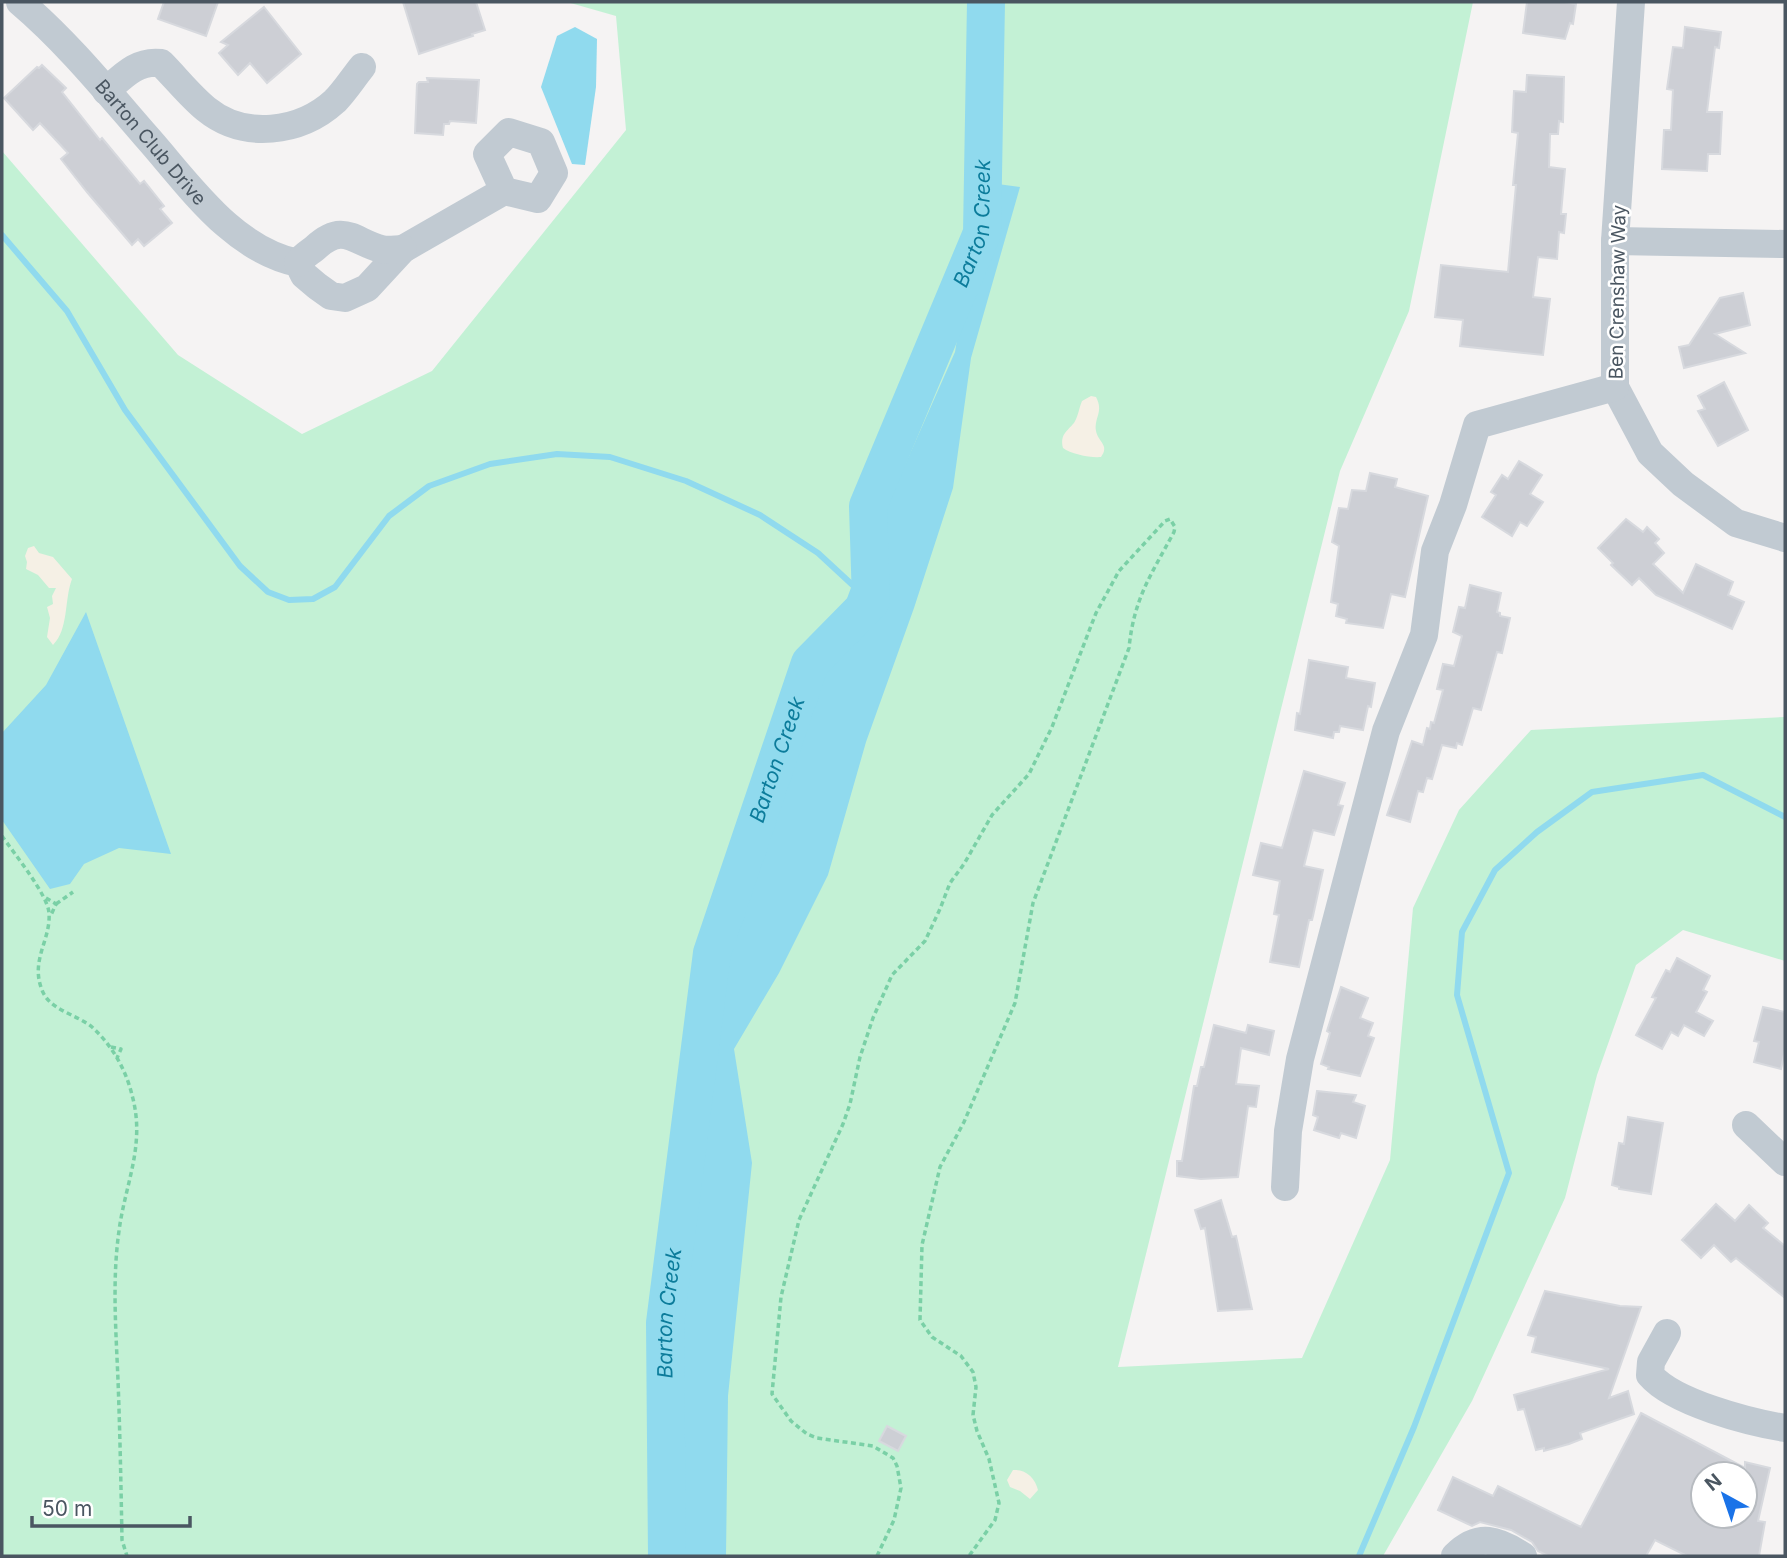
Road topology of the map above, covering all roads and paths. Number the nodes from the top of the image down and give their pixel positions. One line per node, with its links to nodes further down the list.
1 (20, 2): 4 (street, Barton Club Drive)
2 (1631, 2): 6 (street, Ben Crenshaw Way)
3 (362, 67): 4 (street)
4 (106, 91): 9 (street, Barton Club Drive)
5 (504, 191): 8 (street, Barton Club Drive)
6 (1615, 241): 7 (street); 10 (street, Ben Crenshaw Way)
7 (1785, 243)
8 (403, 249): 9 (street); 9 (street, Barton Club Drive)
9 (298, 263)
10 (1615, 387): 11 (street, Ben Crenshaw Way); 21 (street)
11 (1785, 538)
12 (2, 836): 14 (path)
13 (74, 892): 15 (path)
14 (43, 896): 15 (path); 16 (path)
15 (56, 904): 16 (path)
16 (48, 920): 17 (path)
17 (109, 1046): 18 (path); 18 (path)
18 (117, 1058): 24 (path)
19 (1746, 1125): 20 (street)
20 (1785, 1162)
21 (1285, 1187)
22 (1667, 1333): 23 (street)
23 (1785, 1427)
24 (127, 1556)
25 (877, 1556): 26 (path)
26 (969, 1556)
27 (1455, 1556): 28 (street)
28 (1523, 1556)

